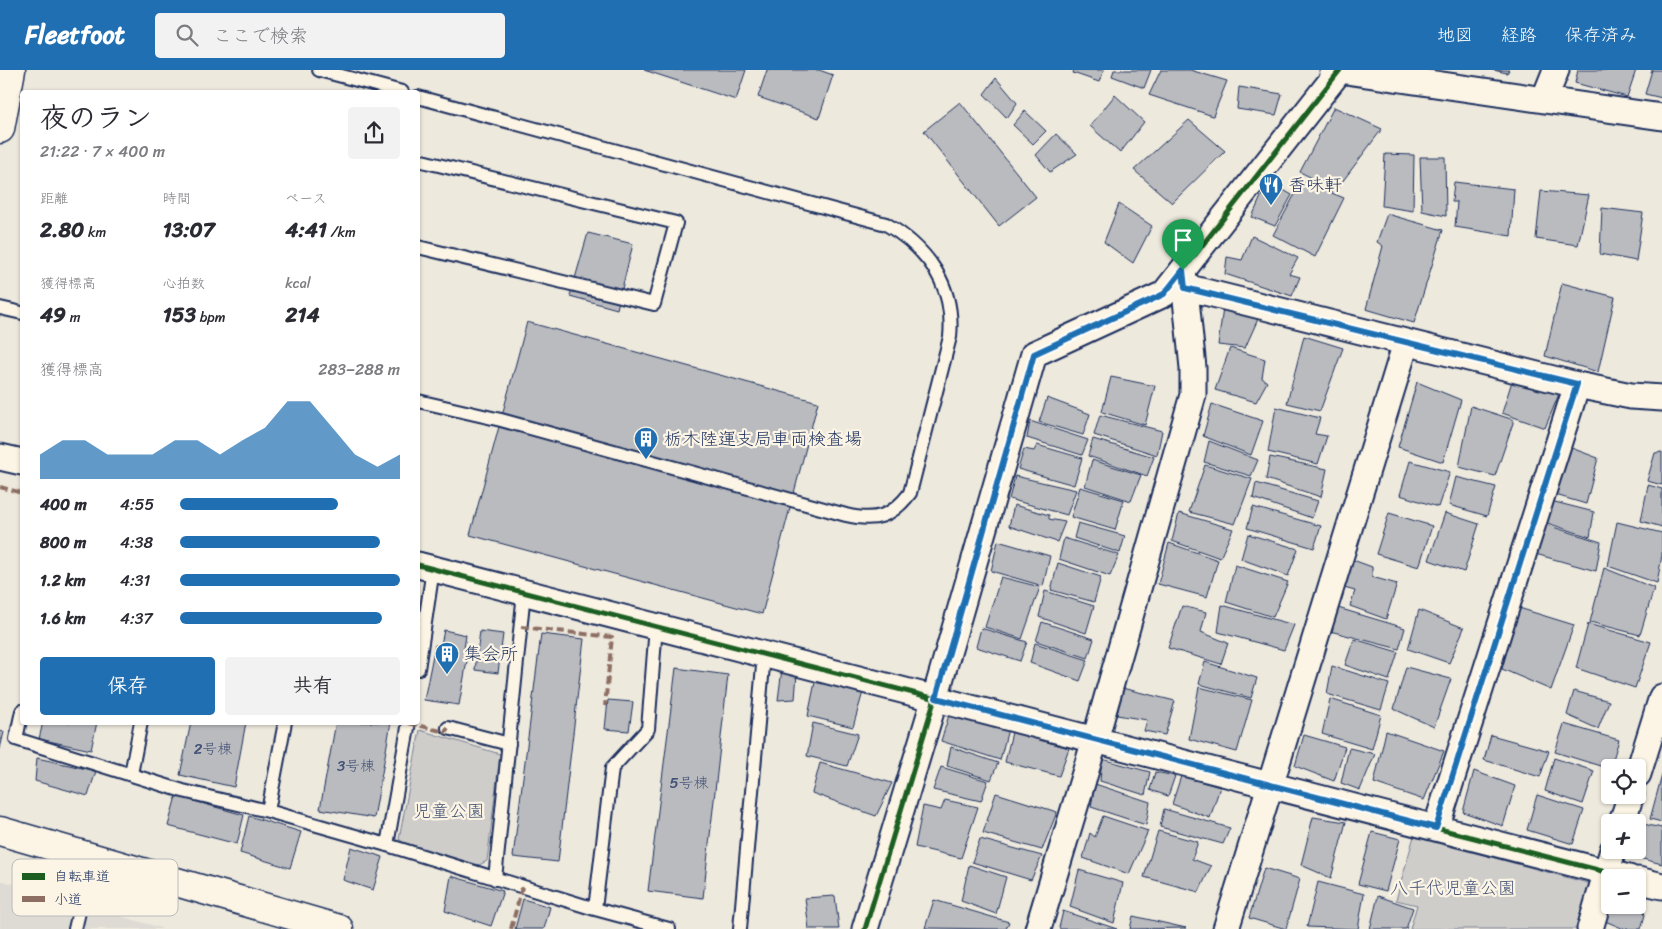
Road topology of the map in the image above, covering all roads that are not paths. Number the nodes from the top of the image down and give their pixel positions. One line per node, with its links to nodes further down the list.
1 (11, 70): 11 (main road)
2 (319, 70): 6 (lane)
3 (1334, 70): 4 (main road)
4 (1340, 70): 9 (street); 14 (street)
5 (1556, 70): 9 (street)
6 (368, 88): 7 (lane)
7 (385, 90)
8 (420, 98): 20 (lane)
9 (1544, 100): 10 (street)
10 (1662, 117)
11 (0, 128)
12 (420, 160): 13 (lane)
13 (420, 247)
14 (1184, 279): 17 (street); 29 (street); 35 (street)
15 (0, 308): 16 (lane)
16 (20, 313)
17 (1406, 343): 18 (street); 39 (street)
18 (1577, 384): 19 (street); 41 (street)
19 (1662, 398)
20 (420, 402)
21 (0, 456): 22 (street)
22 (20, 461)
23 (425, 567): 24 (street); 26 (lane)
24 (524, 592): 25 (street); 36 (lane)
25 (656, 626): 27 (street); 52 (lane)
26 (420, 640)
27 (764, 654): 29 (street); 58 (lane)
28 (1662, 697): 37 (street)
29 (936, 698): 35 (street); 59 (street)
30 (20, 720): 38 (lane)
31 (140, 725): 38 (lane)
32 (284, 725): 40 (lane)
33 (408, 725): 43 (lane)
34 (448, 728): 36 (lane)
35 (1095, 740): 39 (street); 60 (street)
36 (509, 744): 48 (lane)
37 (1643, 759)
38 (130, 774): 40 (lane)
39 (1270, 785): 41 (street); 54 (street)
40 (268, 811): 43 (lane)
41 (1436, 828): 47 (street)
42 (0, 831): 44 (main road)
43 (387, 845): 48 (lane)
44 (92, 856): 45 (lane); 46 (main road)
45 (91, 859)
46 (102, 859)
47 (1616, 866): 61 (street)
48 (494, 879): 52 (lane)
49 (178, 881): 56 (main road)
50 (1646, 882): 51 (street)
51 (1662, 886)
52 (595, 909): 57 (lane)
53 (78, 916): 55 (lane)
54 (1231, 928)
55 (75, 929)
56 (339, 929)
57 (669, 929)
58 (740, 929)
59 (865, 929)
60 (1038, 929)
61 (1590, 929)

